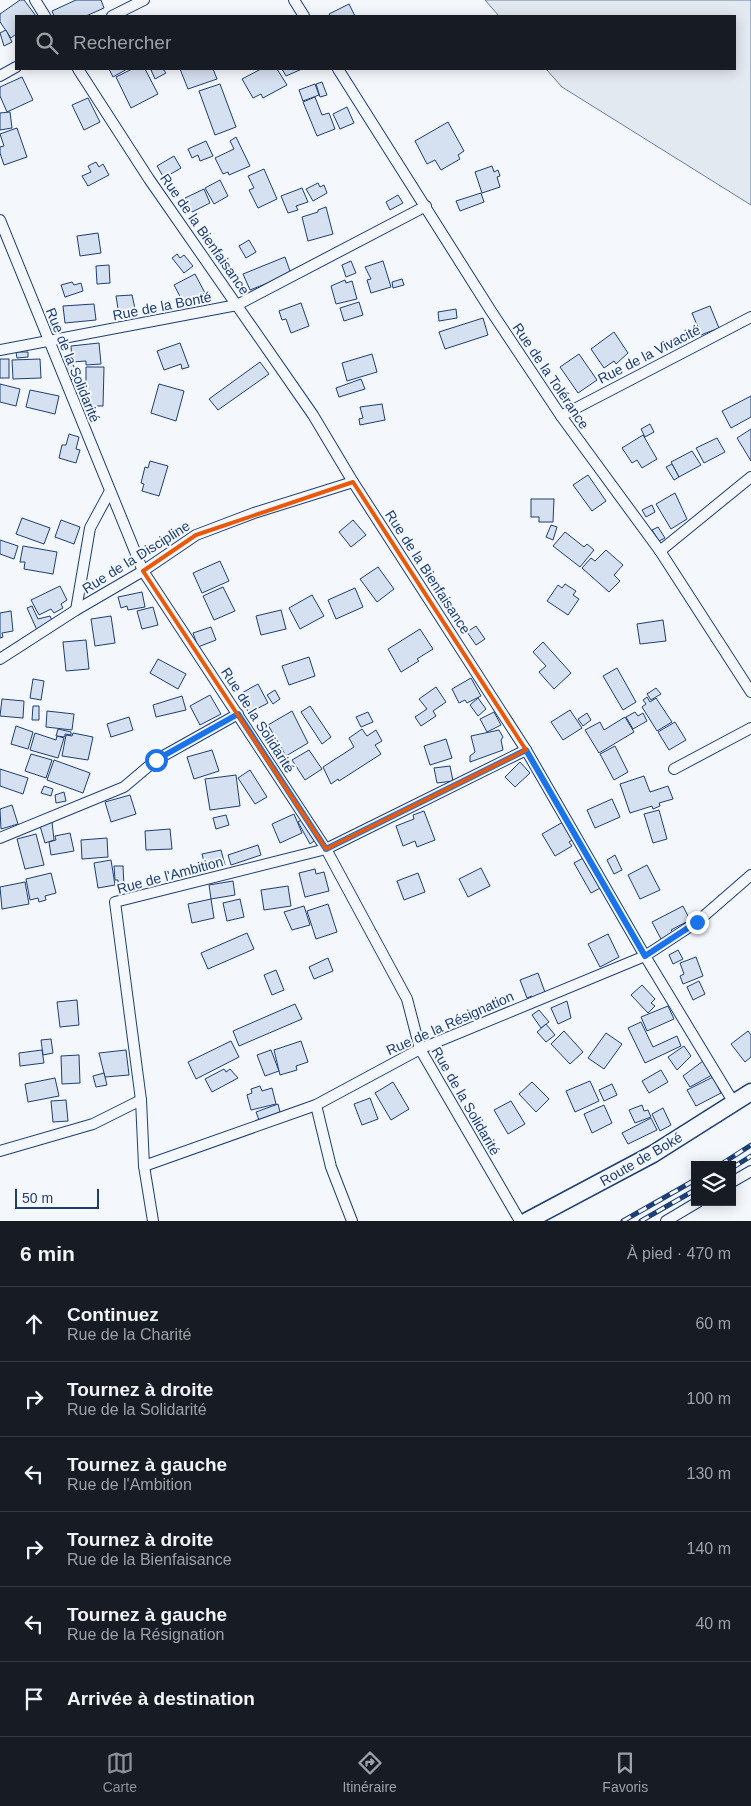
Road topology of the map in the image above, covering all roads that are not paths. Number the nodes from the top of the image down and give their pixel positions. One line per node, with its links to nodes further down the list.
1 (35, 0): 4 (street)
2 (144, 0): 5 (street)
3 (294, 0): 6 (street)
4 (44, 15)
5 (114, 15)
6 (303, 15)
7 (15, 68): 10 (street)
8 (79, 70): 13 (street, Rue de la Bienfaisance)
9 (339, 70): 11 (street, Rue de la Tolérance)
10 (0, 76)
11 (426, 206): 13 (street, Rue de la Bonté); 17 (street, Rue de la Tolérance)
12 (0, 220): 15 (street, Rue de la Solidarité)
13 (237, 305): 15 (street, Rue de la Bonté); 19 (street, Rue de la Bienfaisance)
14 (751, 317): 17 (street, Rue de la Vivacité)
15 (48, 340): 16 (street, Rue de la Bonté); 20 (street, Rue de la Solidarité)
16 (0, 350)
17 (561, 416): 21 (street, Rue de la Tolérance)
18 (751, 477): 21 (street)
19 (353, 482): 22 (street, Rue de la Discipline); 28 (street, Rue de la Bienfaisance)
20 (110, 491): 22 (street, Rue de la Solidarité); 23 (street)
21 (660, 551): 25 (street, Rue de la Tolérance)
22 (143, 571): 23 (street, Rue de la Discipline); 26 (street, Rue de la Solidarité)
23 (76, 610): 24 (street, Rue de la Discipline)
24 (0, 659)
25 (751, 692)
26 (238, 714): 30 (street); 31 (street, Rue de la Solidarité)
27 (751, 728): 29 (street)
28 (526, 750): 31 (street, Rue de l'Ambition); 33 (street, Rue de la Bienfaisance)
29 (674, 769)
30 (1, 836)
31 (326, 849): 34 (street, Rue de la Solidarité); 36 (street, Rue de l'Ambition)
32 (751, 875): 33 (street, Rue de la Résignation)
33 (645, 956): 34 (street, Rue de la Résignation); 37 (street, Rue de la Bienfaisance)
34 (420, 1049): 38 (street, Rue de la Résignation); 46 (street, Rue de la Solidarité)
35 (751, 1092): 37 (main road, Route de Boké)
36 (141, 1100): 39 (street); 40 (street, Rue de l'Ambition)
37 (734, 1103): 47 (main road, Route de Boké)
38 (316, 1105): 40 (street, Rue de la Résignation); 45 (street)
39 (0, 1151)
40 (144, 1166): 44 (street, Rue de l'Ambition)
41 (751, 1171): 42 (street)
42 (736, 1180)
43 (691, 1206): 48 (street)
44 (153, 1221)
45 (352, 1221)
46 (520, 1221)
47 (527, 1221)
48 (666, 1221)

